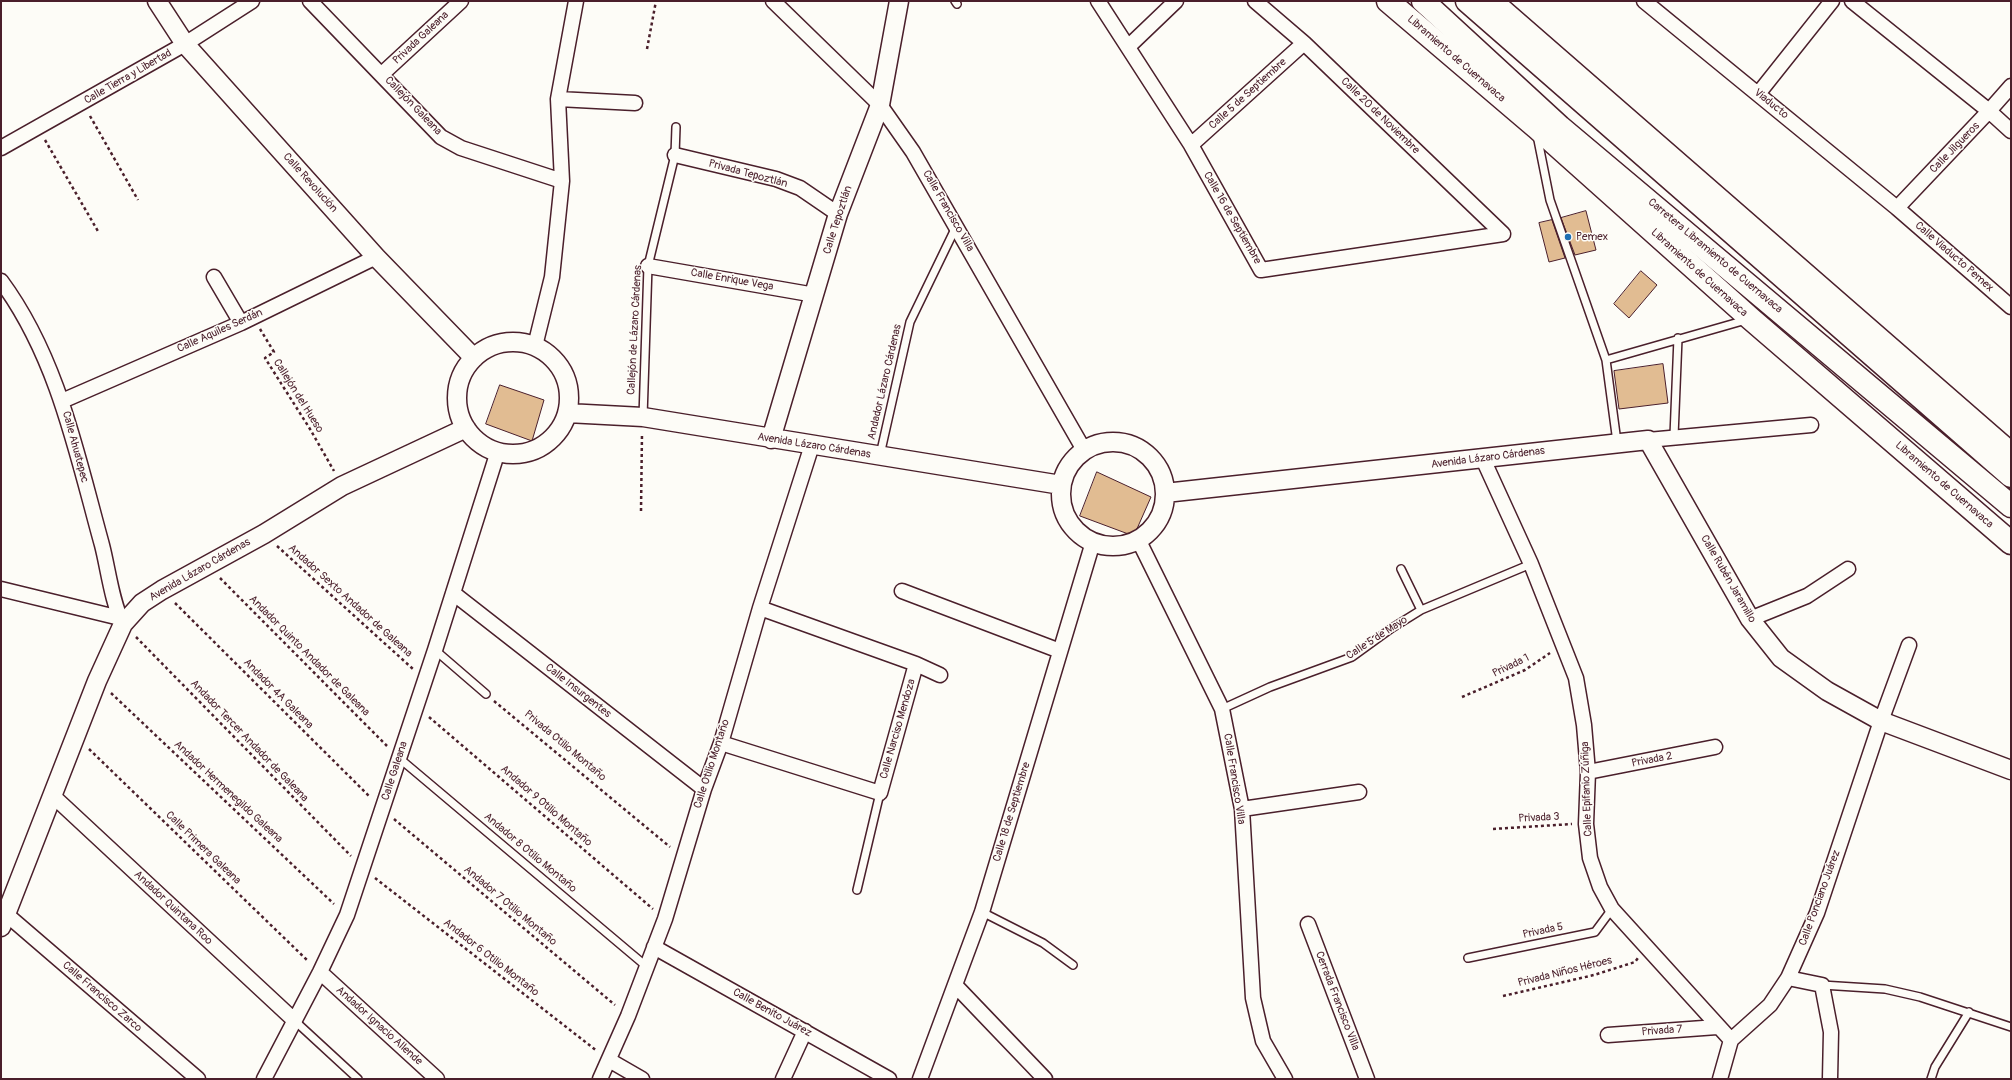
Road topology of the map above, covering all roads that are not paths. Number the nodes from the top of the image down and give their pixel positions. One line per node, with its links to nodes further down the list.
1 (157, 1): 19 (street, Calle Revolución)
2 (252, 1): 19 (street, Calle Tierra y Libertad)
3 (310, 1): 21 (street, Callejón Galeana)
4 (461, 1): 21 (street, Privada Galeana)
5 (576, 1): 24 (street)
6 (773, 1): 26 (street, Calle Francisco Villa)
7 (899, 1): 26 (street, Calle Tepoztlán)
8 (1098, 1): 20 (street, Calle 16 de Septiembre)
9 (1176, 1): 20 (street)
10 (1255, 1): 18 (street, Calle 20 de Noviembre)
11 (1388, 1): 29 (main road, Libramiento de Cuernavaca)
12 (1423, 1): 69 (main road, Carretera Libramiento de Cuernavaca)
13 (1467, 1): 66 (main road)
14 (1491, 1): 63 (main road)
15 (1644, 1): 23 (street, Viaducto)
16 (1832, 1): 23 (street)
17 (1852, 1): 27 (street)
18 (1304, 43): 31 (street, Calle 5 de Septiembre); 38 (street, Calle 20 de Noviembre)
19 (185, 44): 32 (street, Calle Tierra y Libertad); 39 (street, Calle Revolución)
20 (1128, 47): 31 (street, Calle 16 de Septiembre)
21 (382, 74): 34 (street, Callejón Galeana)
22 (2011, 86): 27 (street, Calle Jilgueros)
23 (1758, 94): 35 (street, Viaducto)
24 (558, 99): 25 (street); 34 (street)
25 (635, 103)
26 (880, 105): 36 (street, Calle Tepoztlán); 37 (street, Calle Francisco Villa)
27 (1989, 111): 30 (street); 35 (street, Calle Jilgueros)
28 (676, 127): 33 (lane, Callejón de Lázaro Cárdenas)
29 (1536, 127): 45 (main road, Libramiento de Cuernavaca); 50 (lane)
30 (2011, 131)
31 (1191, 145): 38 (street, Calle 16 de Septiembre)
32 (1, 148)
33 (675, 155): 36 (street, Privada Tepoztlán); 40 (lane, Callejón de Lázaro Cárdenas)
34 (562, 181): 48 (street)
35 (1897, 208): 44 (street, Calle Viaducto Pemex)
36 (838, 214): 43 (street, Calle Tepoztlán)
37 (956, 225): 61 (street, Calle Francisco Villa); 64 (lane, Andador Lázaro Cárdenas)
38 (1503, 234)
39 (376, 257): 46 (street, Calle Aquiles Serdán); 49 (street, Calle Revolución)
40 (648, 266): 43 (street, Calle Enrique Vega); 53 (lane, Callejón de Lázaro Cárdenas)
41 (214, 277): 46 (street)
42 (1, 281): 51 (street, Calle Ahuatepec)
43 (815, 295): 57 (street, Calle Tepoztlán)
44 (2011, 307)
45 (1751, 319): 47 (lane); 72 (main road, Libramiento de Cuernavaca)
46 (246, 320): 51 (street, Calle Aquiles Serdán)
47 (1678, 338): 50 (lane); 56 (lane)
48 (534, 346): 49 (street); 52 (street)
49 (474, 358): 55 (street)
50 (1606, 360): 59 (lane)
51 (62, 401): 82 (street, Calle Ahuatepec)
52 (567, 413): 53 (street, Avenida Lázaro Cárdenas); 62 (street)
53 (643, 417): 57 (street, Avenida Lázaro Cárdenas)
54 (1811, 425): 56 (street, Avenida Lázaro Cárdenas)
55 (466, 428): 62 (street); 82 (street, Avenida Lázaro Cárdenas)
56 (1674, 436): 58 (street, Avenida Lázaro Cárdenas)
57 (772, 439): 60 (street, Avenida Lázaro Cárdenas)
58 (1648, 440): 59 (street, Avenida Lázaro Cárdenas); 81 (street, Calle Rubén Jaramillo)
59 (1617, 442): 65 (street, Avenida Lázaro Cárdenas)
60 (812, 445): 64 (street, Avenida Lázaro Cárdenas); 79 (street, Calle Otilio Montaño)
61 (1084, 450): 67 (street); 68 (street)
62 (498, 451): 78 (street, Calle Galeana)
63 (2011, 454)
64 (879, 457): 67 (street, Avenida Lázaro Cárdenas)
65 (1483, 459): 68 (street, Avenida Lázaro Cárdenas); 73 (street, Calle Epifanio Zúñiga)
66 (2011, 476)
67 (1061, 485): 71 (street)
68 (1165, 493): 70 (street)
69 (2011, 506)
70 (1138, 539): 71 (street); 89 (street, Calle Francisco Villa)
71 (1093, 542): 85 (street, Calle 18 de Septiembre)
72 (2011, 543)
73 (1531, 564): 80 (lane, Calle 5 de Mayo); 95 (street, Calle Epifanio Zúñiga)
74 (1401, 569): 80 (lane)
75 (1848, 569): 81 (street)
76 (1, 589): 82 (street)
77 (902, 591): 85 (street)
78 (453, 593): 84 (street, Calle Galeana); 96 (street, Calle Insurgentes)
79 (760, 608): 86 (street, Calle Narciso Mendoza); 91 (street, Calle Otilio Montaño)
80 (1421, 610): 89 (lane, Calle 5 de Mayo)
81 (1750, 619): 90 (street, Calle Rubén Jaramillo)
82 (121, 621): 99 (street, Avenida Lázaro Cárdenas)
83 (1909, 645): 90 (street, Calle Ponciano Juárez)
84 (435, 650): 88 (lane); 93 (street, Calle Galeana)
85 (1060, 651): 103 (street, Calle 18 de Septiembre)
86 (916, 664): 87 (street); 98 (street, Calle Narciso Mendoza)
87 (940, 675)
88 (486, 694)
89 (1222, 709): 100 (street, Calle Francisco Villa)
90 (1881, 721): 94 (street, Calle Rubén Jaramillo); 111 (street, Calle Ponciano Juárez)
91 (721, 743): 96 (street, Calle Otilio Montaño); 98 (street, Calle Narciso Mendoza)
92 (1716, 747): 95 (street, Privada 2)
93 (399, 758): 109 (lane, Andador 8 Otilio Montaño); 110 (street, Calle Galeana)
94 (2011, 770)
95 (1588, 772): 102 (street, Calle Epifanio Zúñiga)
96 (704, 789): 106 (street, Calle Otilio Montaño)
97 (1360, 792): 100 (street)
98 (880, 793): 101 (lane)
99 (52, 795): 104 (street, Avenida Lázaro Cárdenas); 115 (street, Andador Quintana Roo)
100 (1242, 809): 132 (street, Calle Francisco Villa)
101 (857, 890)
102 (1612, 909): 107 (lane, Privada 5); 116 (street, Calle Epifanio Zúñiga)
103 (982, 912): 108 (lane); 112 (street, Calle 18 de Septiembre)
104 (3, 920): 122 (street, Calle Francisco Zarco)
105 (1308, 924): 133 (street, Cerrada Francisco Villa)
106 (654, 947): 109 (street, Calle Otilio Montaño); 118 (street, Calle Benito Juárez)
107 (1468, 958)
108 (1073, 965)
109 (646, 966): 121 (street, Calle Otilio Montaño)
110 (320, 972): 115 (street, Calle Galeana); 125 (street, Andador Ignacio Allende)
111 (1788, 978): 113 (street); 120 (street, Calle Ponciano Juárez)
112 (954, 985): 130 (street, Calle 18 de Septiembre); 131 (street)
113 (1822, 985): 114 (lane); 135 (street)
114 (1969, 1012): 117 (lane); 136 (lane)
115 (295, 1021): 123 (street, Calle Galeana); 124 (lane)
116 (1717, 1027): 119 (street, Privada 7); 120 (street, Calle Epifanio Zúñiga)
117 (2011, 1027)
118 (805, 1031): 128 (street); 129 (street, Calle Benito Juárez)
119 (1608, 1035)
120 (1731, 1040): 134 (street)
121 (608, 1060): 126 (street, Calle Otilio Montaño); 127 (street)
122 (198, 1079)
123 (264, 1079)
124 (358, 1079)
125 (437, 1079)
126 (600, 1079)
127 (642, 1079)
128 (783, 1079)
129 (889, 1079)
130 (920, 1079)
131 (1045, 1079)
132 (1285, 1079)
133 (1367, 1079)
134 (1720, 1079)
135 (1830, 1079)
136 (1931, 1079)

